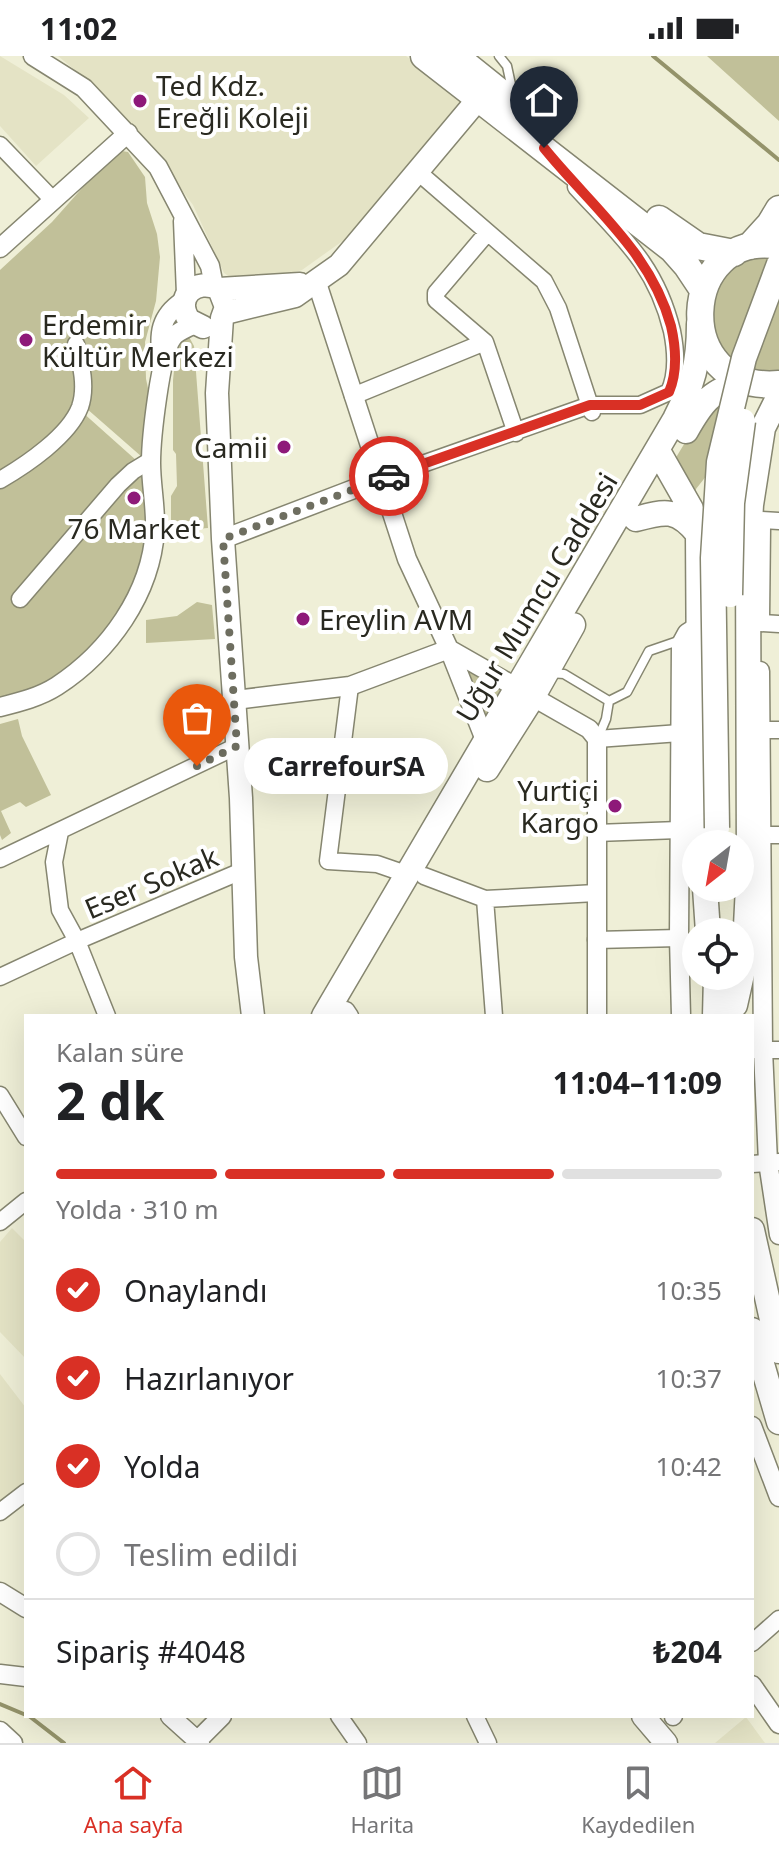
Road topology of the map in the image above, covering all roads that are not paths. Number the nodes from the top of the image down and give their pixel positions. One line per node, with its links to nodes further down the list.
1 (33, 56): 7 (street)
2 (424, 56): 5 (highway)
3 (455, 56): 6 (highway)
4 (499, 56): 6 (lane)
5 (479, 98): 9 (highway); 10 (main road)
6 (514, 103): 17 (highway)
7 (128, 133): 11 (street); 13 (street)
8 (0, 145): 11 (street)
9 (544, 148): 21 (highway); 32 (street)
10 (418, 172): 14 (street); 19 (main road)
11 (53, 200): 16 (street)
12 (779, 209): 17 (highway)
13 (182, 214): 20 (street); 22 (street)
14 (487, 233): 26 (street); 32 (street)
15 (779, 246): 17 (highway)
16 (0, 248)
17 (742, 250): 21 (highway)
18 (779, 264): 59 (main road, bridge)
19 (317, 283): 20 (main road); 24 (main road); 30 (street)
20 (217, 288): 22 (main road); 24 (main road)
21 (703, 290): 25 (highway)
22 (185, 297): 24 (main road); 28 (street)
23 (779, 309): 60 (main road, bridge)
24 (211, 321): 28 (street); 41 (main road)
25 (699, 324): 29 (highway); 34 (main road, Uğur Mumcu Caddesi)
26 (485, 342): 30 (street); 33 (street)
27 (76, 344): 37 (street)
28 (163, 364): 35 (street)
29 (746, 381): 31 (highway); 34 (main road, Uğur Mumcu Caddesi)
30 (353, 396): 36 (street)
31 (777, 396): 38 (main road)
32 (591, 408): 33 (street)
33 (516, 433): 36 (street)
34 (662, 459): 39 (main road, Uğur Mumcu Caddesi); 40 (main road); 48 (main road, Uğur Mumcu Caddesi)
35 (151, 460): 42 (street); 51 (street)
36 (380, 479): 41 (street); 45 (street)
37 (0, 480)
38 (763, 515): 40 (main road); 43 (street); 77 (main road)
39 (636, 519): 40 (main road); 46 (main road, Uğur Mumcu Caddesi)
40 (696, 527): 44 (main road)
41 (223, 539): 49 (main road)
42 (20, 599)
43 (770, 624): 52 (street)
44 (690, 633): 50 (lane); 53 (street); 58 (main road)
45 (449, 649): 47 (street); 48 (street); 55 (street)
46 (545, 673): 48 (main road, Uğur Mumcu Caddesi); 50 (lane)
47 (350, 686): 49 (street); 66 (street)
48 (524, 693): 54 (street); 55 (main road, Uğur Mumcu Caddesi); 66 (main road, Uğur Mumcu Caddesi)
49 (235, 700): 56 (main road)
50 (609, 701): 54 (lane)
51 (0, 707)
52 (770, 730): 63 (street)
53 (680, 733): 54 (street); 57 (street)
54 (597, 739): 62 (street)
55 (485, 740): 66 (main road, Uğur Mumcu Caddesi)
56 (237, 746): 61 (street); 65 (main road)
57 (679, 830): 62 (street); 70 (street)
58 (719, 830)
59 (720, 830)
60 (720, 830)
61 (60, 832): 64 (street); 72 (street, Eser Sokak)
62 (596, 833): 67 (street)
63 (770, 835): 69 (street)
64 (0, 859)
65 (244, 870): 72 (street, Eser Sokak); 79 (main road)
66 (415, 875): 68 (street); 80 (main road, Uğur Mumcu Caddesi)
67 (596, 893): 68 (street); 71 (street)
68 (485, 899): 81 (street)
69 (771, 937): 84 (street)
70 (679, 938): 71 (street); 83 (street)
71 (596, 940): 82 (street)
72 (77, 941): 73 (street); 78 (street, Eser Sokak)
73 (0, 977)
74 (715, 990): 77 (main road)
75 (720, 990): 77 (main road)
76 (731, 990): 77 (main road)
77 (725, 1011)
78 (106, 1014)
79 (253, 1014)
80 (341, 1014)
81 (494, 1014)
82 (597, 1014)
83 (681, 1014)
84 (765, 1050): 87 (street)
85 (0, 1095): 86 (street)
86 (24, 1134)
87 (766, 1163): 91 (street)
88 (23, 1209): 89 (street)
89 (0, 1222)
90 (754, 1235): 92 (main road)
91 (779, 1235)
92 (771, 1282): 94 (main road)
93 (754, 1337): 95 (main road)
94 (779, 1351)
95 (779, 1422)
96 (754, 1433): 97 (street)
97 (767, 1477): 99 (street)
98 (24, 1494): 100 (street)
99 (779, 1497)
100 (0, 1512)
101 (0, 1592): 102 (street)
102 (24, 1607)
103 (779, 1619): 104 (street)
104 (754, 1641)
105 (0, 1674): 106 (street)
106 (24, 1677)
107 (754, 1688): 113 (street)
108 (172, 1718): 115 (street)
109 (220, 1718): 115 (street)
110 (340, 1718): 117 (street)
111 (476, 1718): 118 (street)
112 (645, 1718): 119 (main road)
113 (779, 1724)
114 (0, 1731): 116 (street)
115 (199, 1742)
116 (13, 1743)
117 (358, 1743)
118 (488, 1743)
119 (666, 1743)

